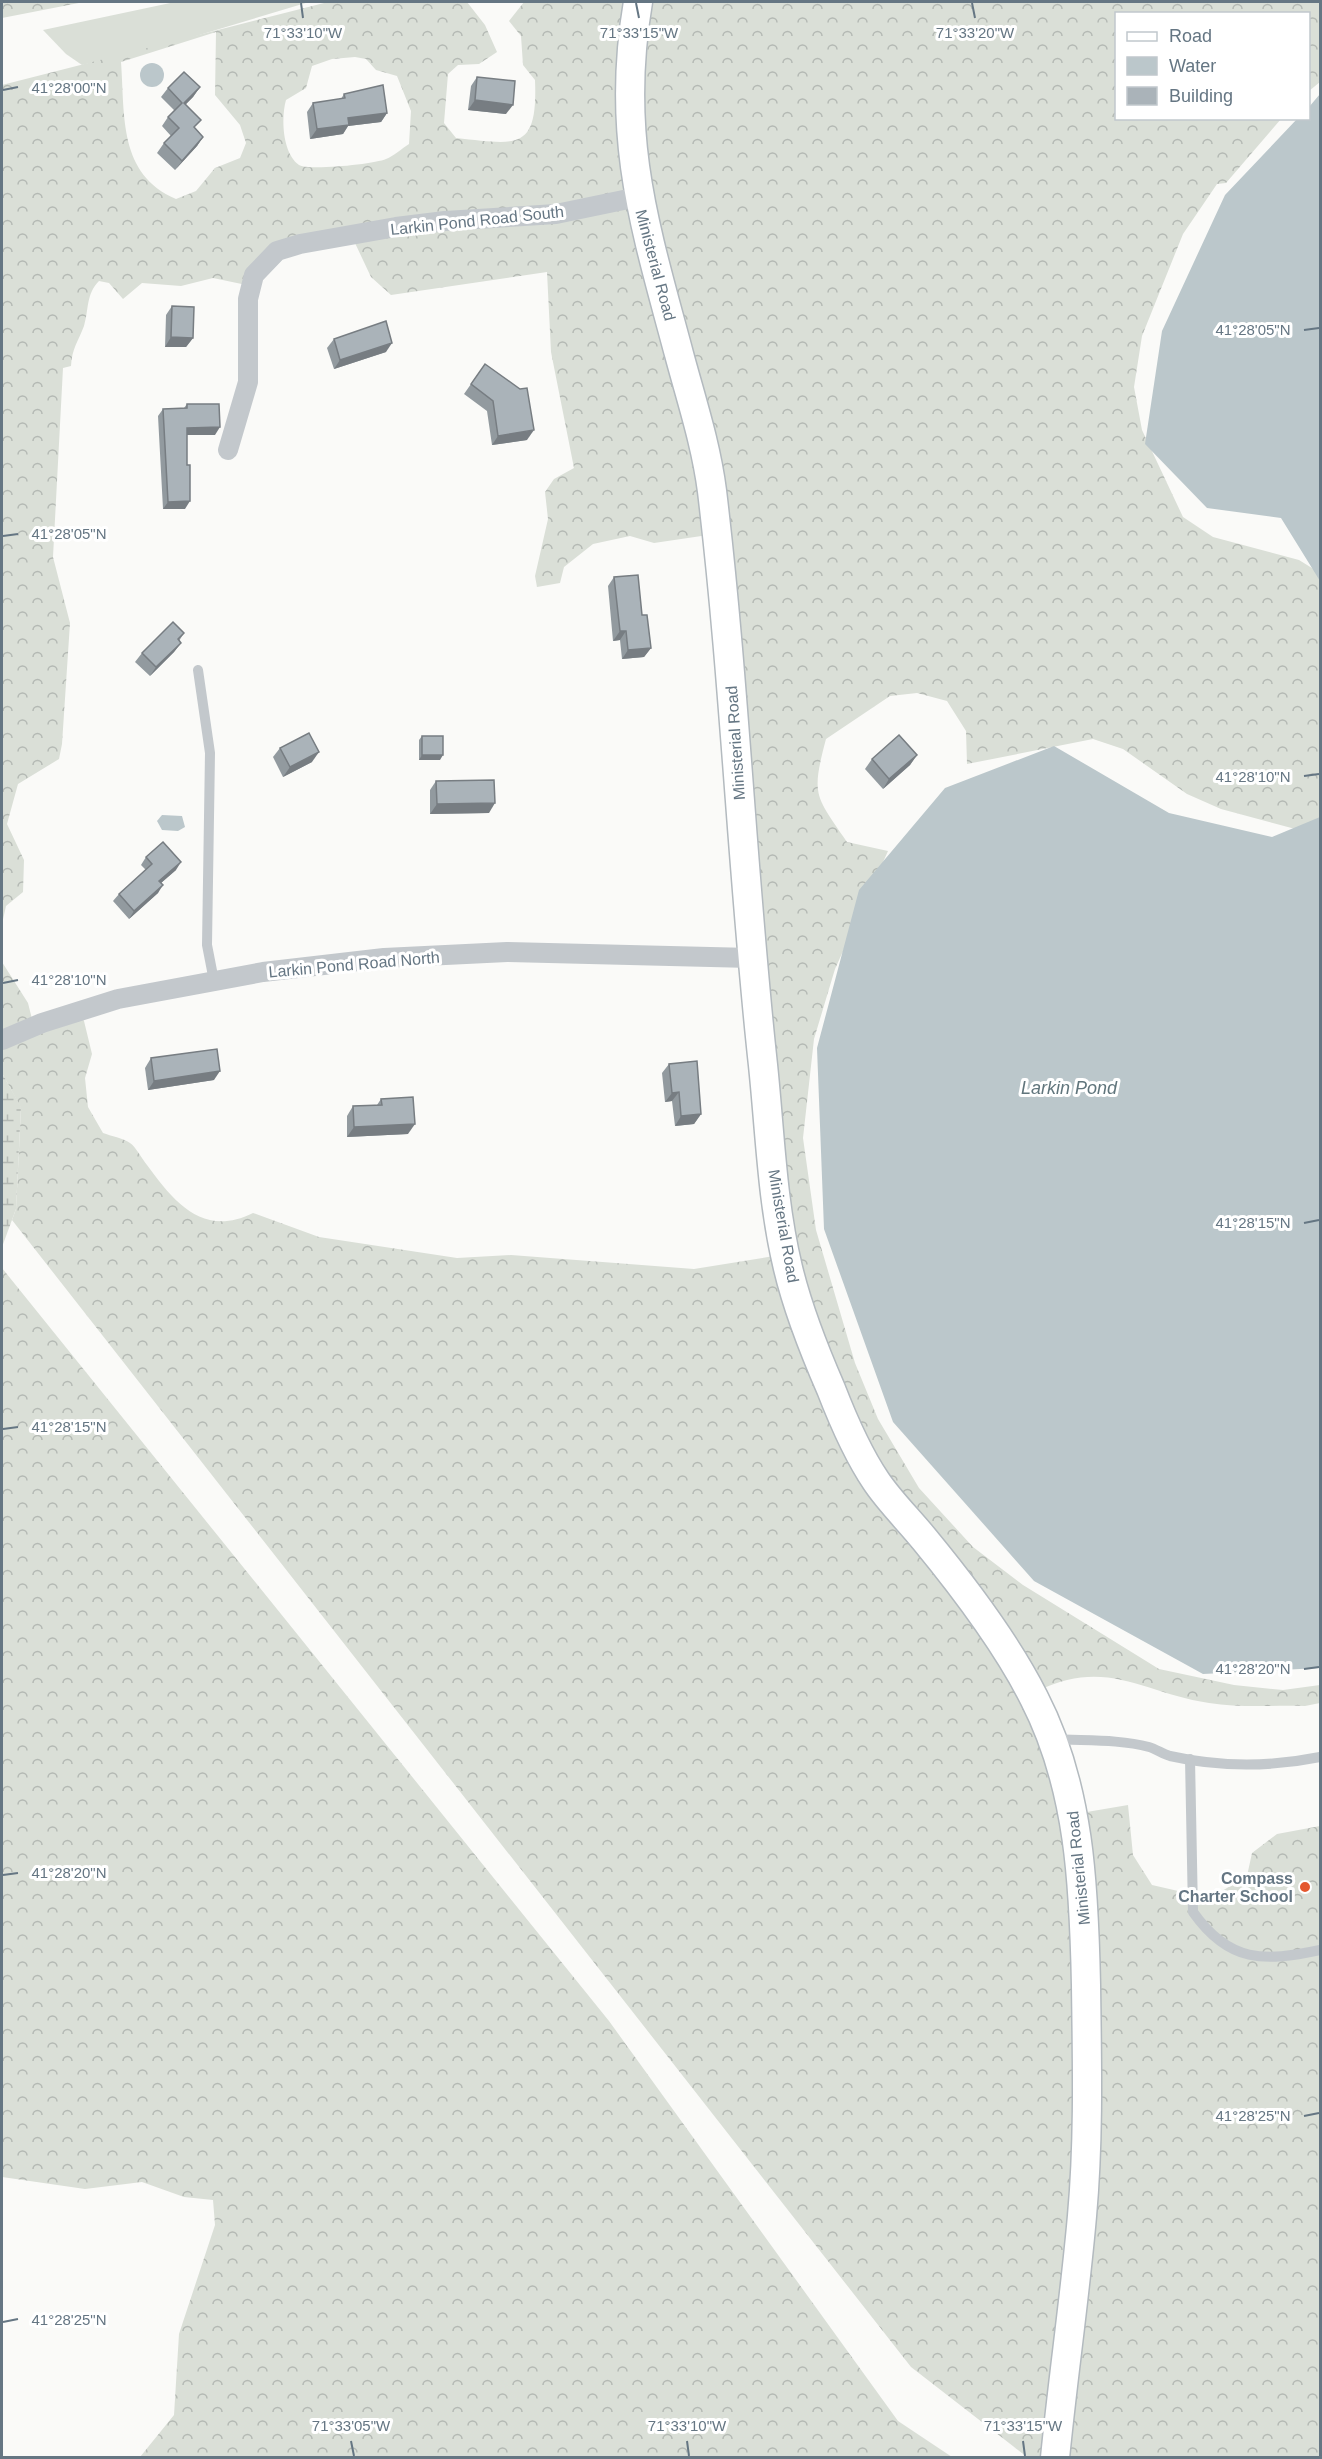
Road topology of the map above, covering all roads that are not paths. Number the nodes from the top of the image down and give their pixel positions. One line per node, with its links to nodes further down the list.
1 (638, 2): 2 (main road, Ministerial Road)
2 (638, 197): 3 (street, Larkin Pond Road South); 5 (main road, Ministerial Road)
3 (228, 450)
4 (198, 670): 6 (lane)
5 (751, 958): 6 (street, Larkin Pond Road North); 8 (main road, Ministerial Road)
6 (214, 981): 7 (street, Larkin Pond Road North)
7 (2, 1040)
8 (1052, 1739): 10 (lane); 12 (main road, Ministerial Road)
9 (1320, 1757): 10 (lane)
10 (1190, 1759): 11 (lane)
11 (1320, 1950)
12 (1055, 2457)

